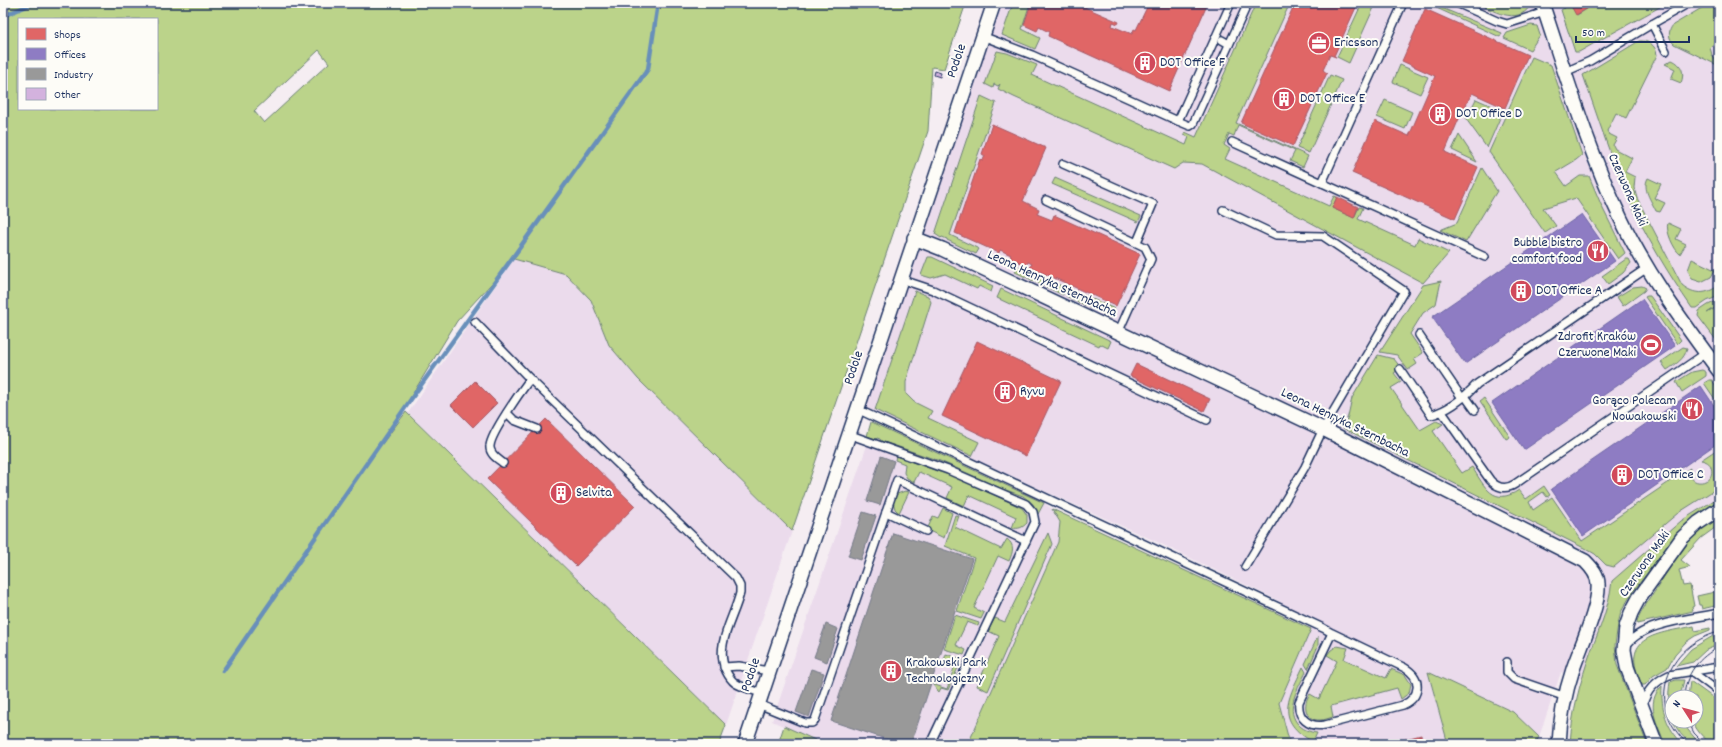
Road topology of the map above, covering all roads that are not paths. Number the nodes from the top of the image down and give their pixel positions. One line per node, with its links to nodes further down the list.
1 (994, 3): 9 (street, Podole)
2 (1231, 3): 14 (lane)
3 (1248, 3): 11 (lane)
4 (1403, 3): 17 (lane)
5 (1689, 3): 8 (lane)
6 (1459, 4): 7 (lane)
7 (1543, 8): 13 (street, Czerwone Maki)
8 (1652, 24): 12 (lane); 13 (lane)
9 (982, 36): 14 (lane); 20 (street, Podole)
10 (1222, 40): 11 (lane)
11 (1229, 44): 14 (lane)
12 (1666, 51)
13 (1565, 72): 23 (street, Czerwone Maki)
14 (1178, 121)
15 (1232, 142): 17 (lane)
16 (1063, 164): 21 (lane)
17 (1322, 183): 22 (lane)
18 (1046, 200): 21 (lane)
19 (1223, 210): 39 (lane)
20 (914, 238): 24 (street, Podole); 26 (street, Leona Henryka Sternbacha)
21 (1137, 242): 26 (lane)
22 (1485, 257)
23 (1647, 268): 28 (street, Czerwone Maki); 32 (lane)
24 (900, 279): 33 (street, Podole); 37 (lane)
25 (475, 322): 31 (lane)
26 (1118, 333): 39 (street, Leona Henryka Sternbacha)
27 (1419, 335): 32 (lane)
28 (1706, 353): 30 (street, Czerwone Maki); 35 (lane)
29 (1400, 369): 35 (lane)
30 (1719, 371)
31 (530, 379): 36 (lane); 51 (lane)
32 (1464, 397): 34 (lane); 35 (lane)
33 (857, 409): 40 (street, Podole); 48 (lane)
34 (1475, 410)
35 (1442, 412)
36 (507, 413): 38 (lane); 41 (lane)
37 (1207, 420)
38 (537, 429)
39 (1323, 429): 46 (lane); 56 (street, Leona Henryka Sternbacha)
40 (848, 434): 45 (lane); 53 (street, Podole)
41 (502, 463)
42 (1719, 509): 49 (street, Czerwone Maki)
43 (886, 512): 44 (lane); 45 (lane); 57 (lane)
44 (926, 531)
45 (1026, 541): 60 (lane)
46 (1246, 567)
47 (1719, 613): 49 (lane)
48 (1332, 632): 48 (lane)
49 (1624, 650): 58 (street, Czerwone Maki)
50 (1507, 662): 56 (lane)
51 (724, 667): 53 (lane); 57 (lane)
52 (1719, 667): 54 (lane)
53 (769, 671): 57 (street, Podole)
54 (1691, 672): 55 (lane); 58 (lane)
55 (1719, 692)
56 (1566, 697): 61 (street, Leona Henryka Sternbacha)
57 (760, 698): 59 (street, Podole)
58 (1642, 707): 62 (street, Czerwone Maki)
59 (744, 744)
60 (930, 744)
61 (1559, 744)
62 (1656, 744)

